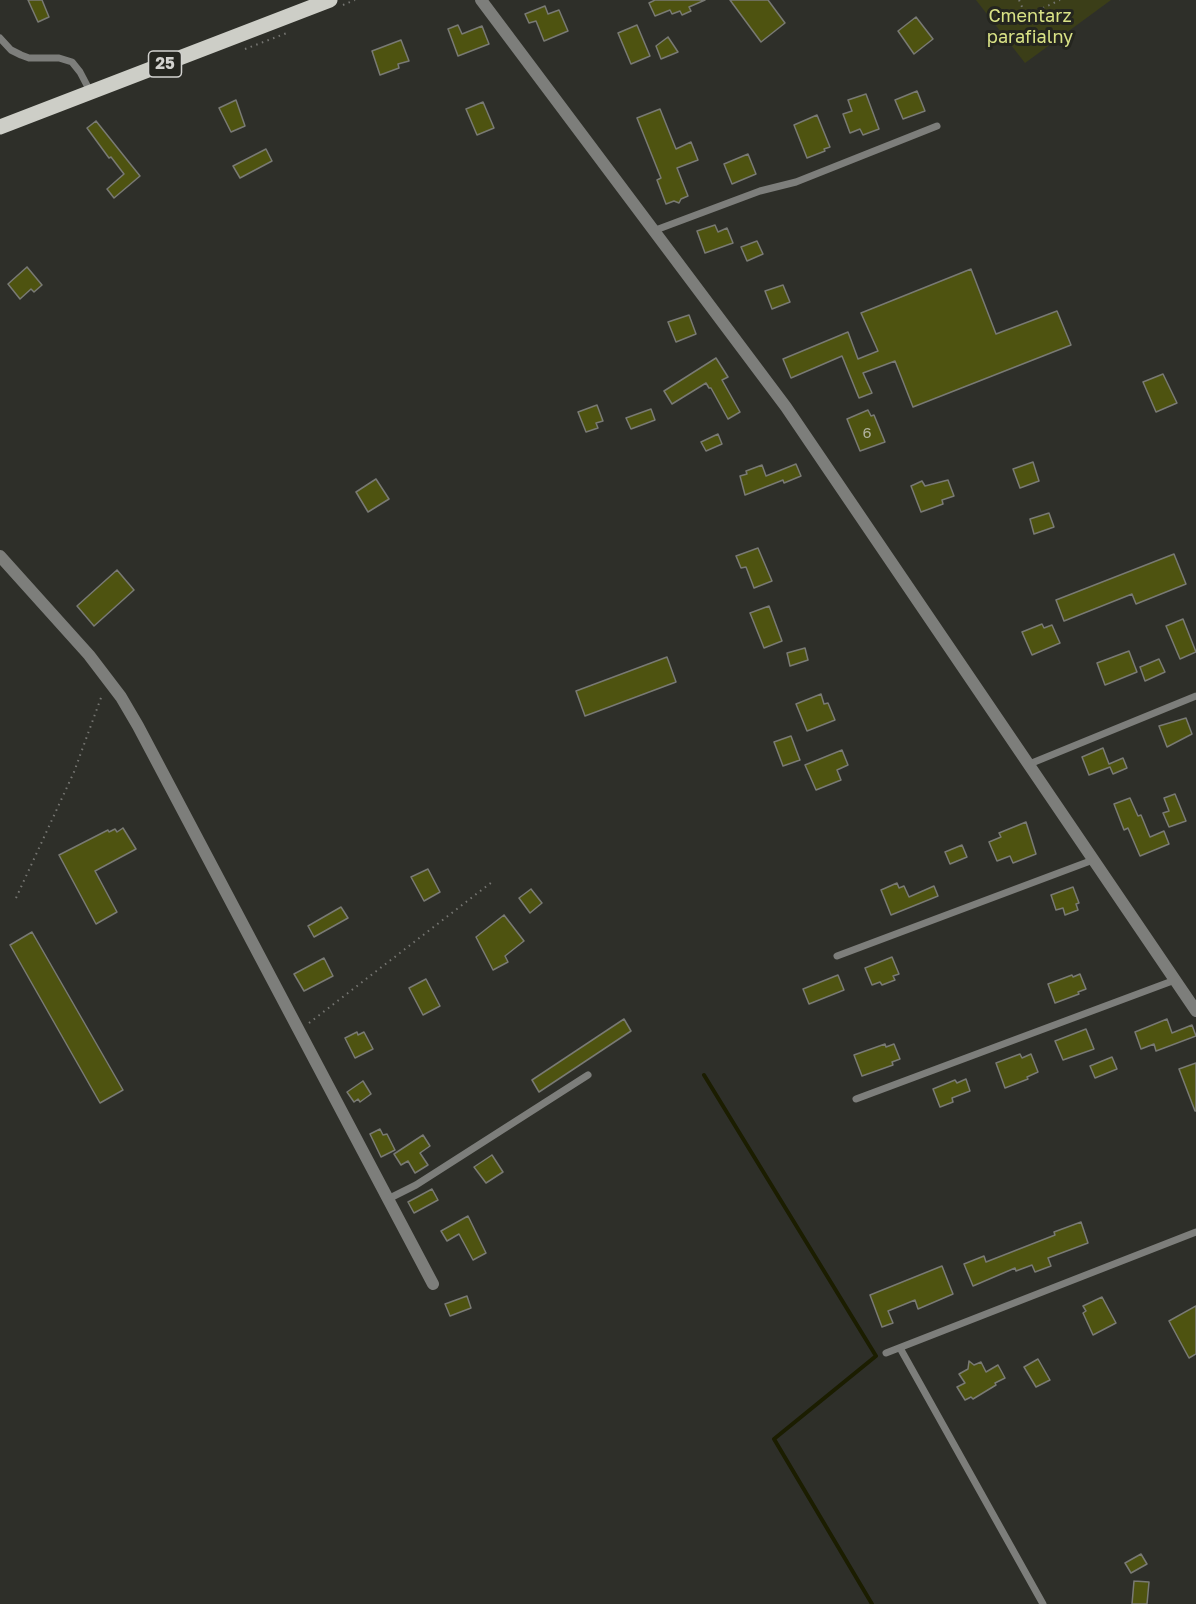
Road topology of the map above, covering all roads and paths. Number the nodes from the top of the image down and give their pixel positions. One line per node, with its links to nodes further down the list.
1 (330, 0): 6 (main road, 25)
2 (481, 0): 9 (street)
3 (1019, 0): 4 (path)
4 (1060, 0)
5 (0, 38): 6 (lane)
6 (91, 93): 8 (main road, 25)
7 (937, 126): 9 (lane)
8 (0, 127)
9 (653, 231): 13 (street)
10 (0, 556): 11 (street)
11 (105, 674): 16 (path); 20 (street)
12 (1196, 696): 13 (lane)
13 (1027, 765): 14 (street)
14 (1093, 860): 17 (lane); 18 (street)
15 (492, 882): 20 (path)
16 (16, 898)
17 (837, 956)
18 (1175, 981): 19 (street); 22 (lane)
19 (1196, 1011)
20 (299, 1031): 23 (street)
21 (588, 1075): 23 (lane)
22 (856, 1099)
23 (388, 1199): 25 (street)
24 (1196, 1232): 26 (lane)
25 (433, 1284)
26 (900, 1348): 27 (lane); 28 (lane)
27 (886, 1353)
28 (1043, 1604)

